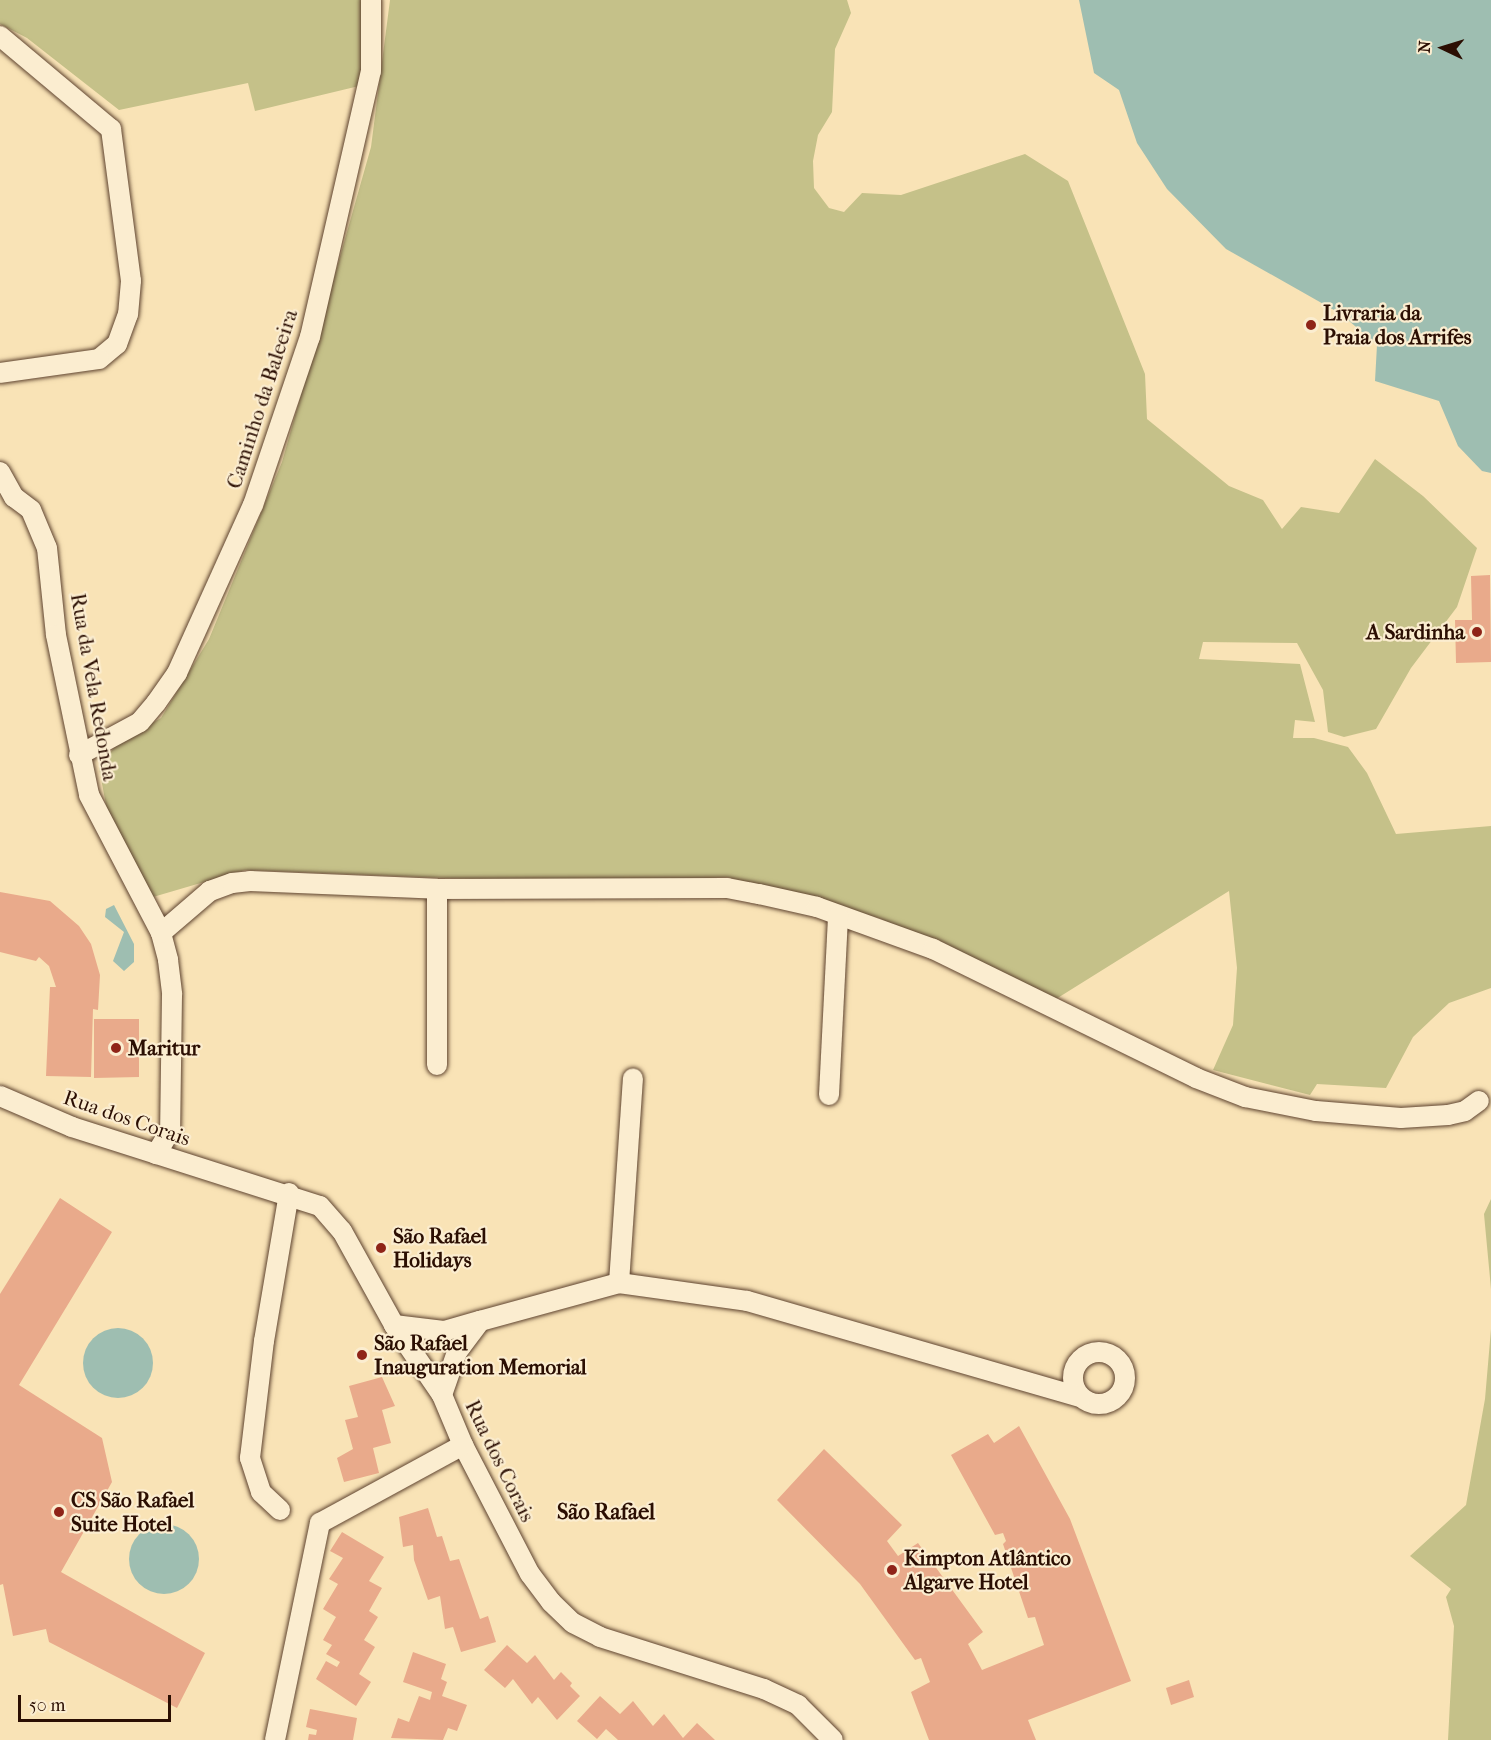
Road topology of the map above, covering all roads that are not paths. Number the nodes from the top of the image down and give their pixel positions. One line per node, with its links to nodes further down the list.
1 (371, 0): 6 (street, Caminho da Baleeira)
2 (0, 36): 3 (street)
3 (0, 373)
4 (0, 472): 5 (street, Rua da Vela Redonda)
5 (7, 496): 6 (street, Rua da Vela Redonda)
6 (79, 755): 9 (street, Rua da Vela Redonda)
7 (437, 889): 8 (street); 9 (street); 10 (street)
8 (838, 916): 12 (street); 14 (street)
9 (161, 933): 15 (street, Rua da Vela Redonda)
10 (437, 1065)
11 (633, 1078): 17 (street)
12 (829, 1095)
13 (0, 1096): 15 (street, Rua dos Corais)
14 (1479, 1101)
15 (156, 1154): 16 (street, Rua dos Corais)
16 (289, 1193): 19 (street, Rua dos Corais); 23 (street)
17 (619, 1283): 18 (street); 21 (street)
18 (480, 1321): 19 (street); 20 (street)
19 (394, 1325): 20 (street, Rua dos Corais)
20 (442, 1395): 22 (street, Rua dos Corais)
21 (1080, 1397)
22 (463, 1445): 24 (street); 25 (street, Rua dos Corais)
23 (280, 1510)
24 (275, 1740)
25 (833, 1740)

